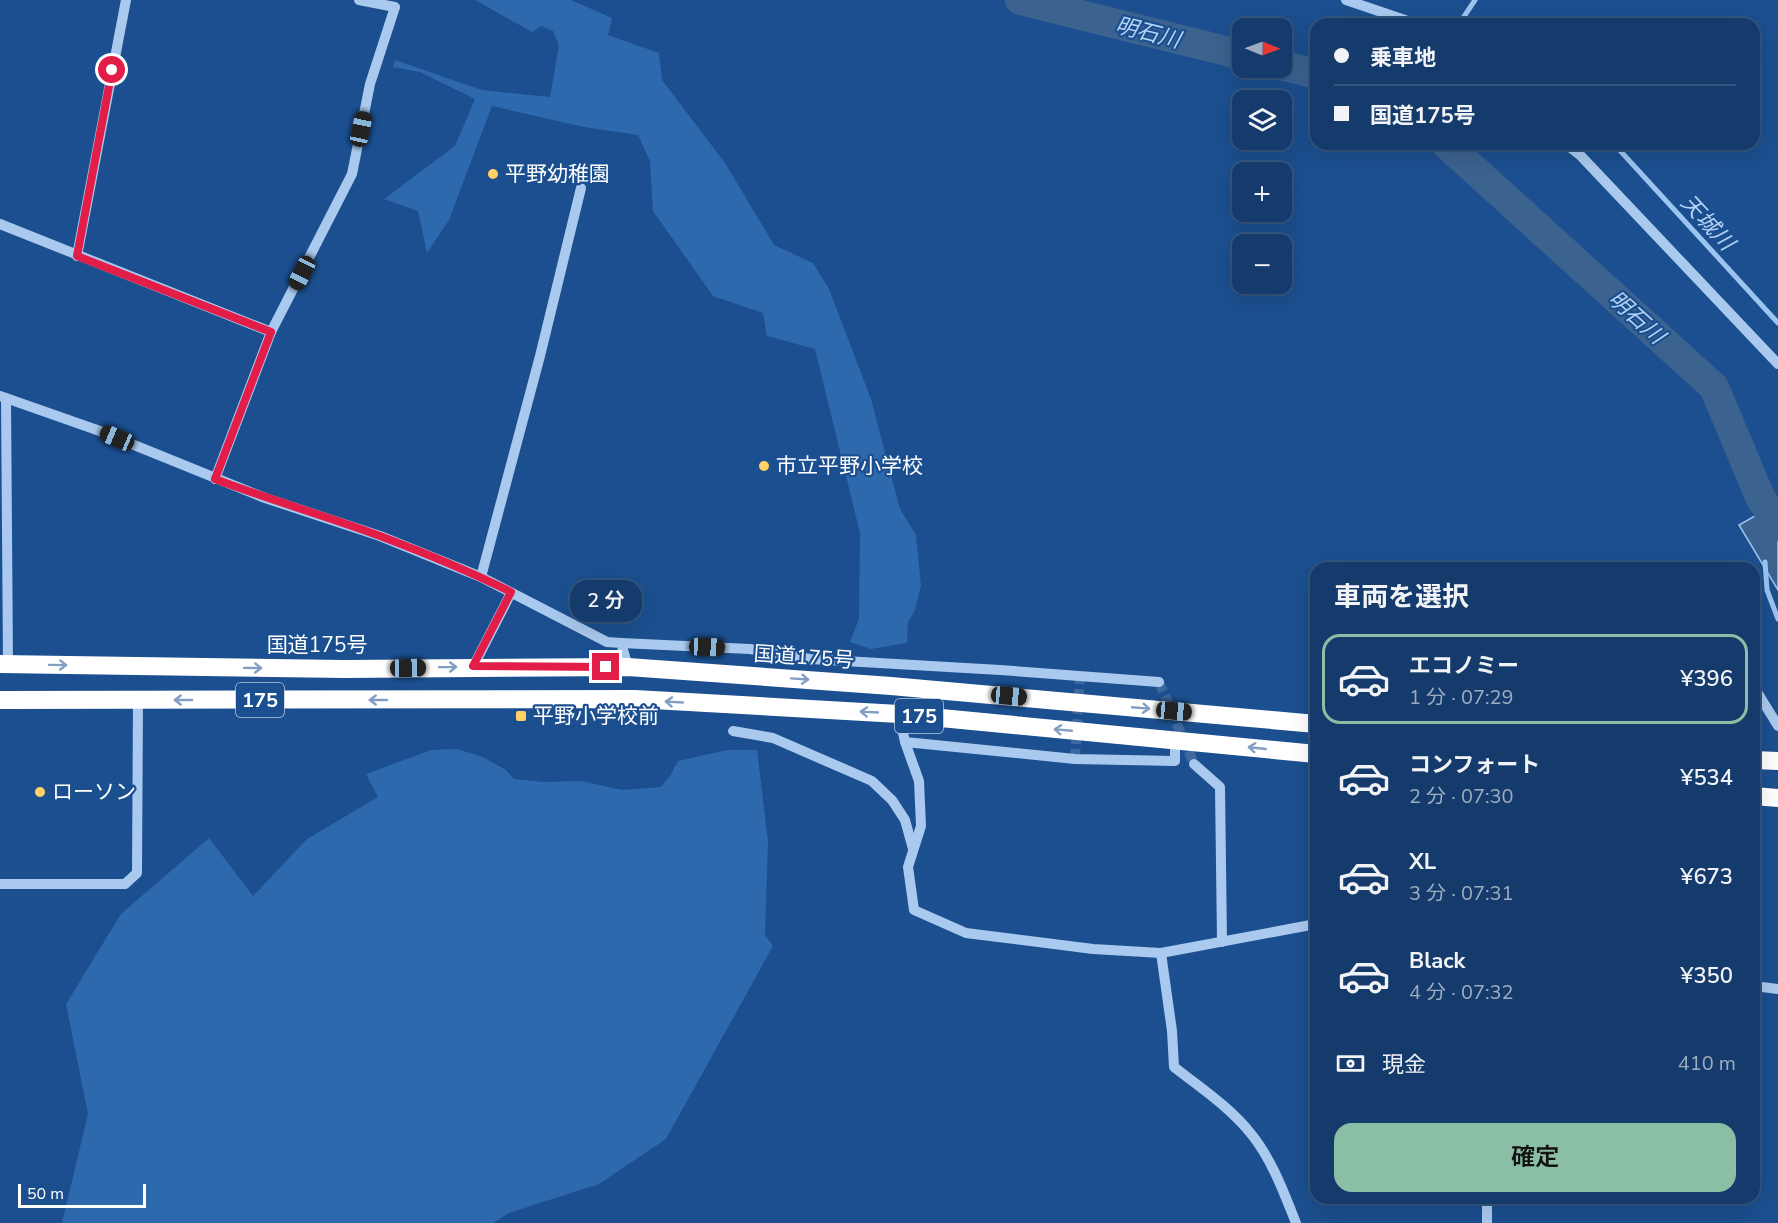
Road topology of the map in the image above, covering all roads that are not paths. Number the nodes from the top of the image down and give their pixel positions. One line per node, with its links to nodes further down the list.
1 (126, 0): 8 (street)
2 (359, 0): 9 (street)
3 (1346, 0): 4 (street)
4 (1400, 18)
5 (1574, 150): 10 (street)
6 (581, 188): 14 (street)
7 (0, 224): 8 (street)
8 (77, 256): 9 (street)
9 (271, 332): 13 (street)
10 (1778, 364)
11 (3, 397): 12 (street); 13 (street)
12 (3, 433): 17 (street)
13 (215, 479): 14 (street)
14 (481, 577): 15 (street)
15 (511, 592): 16 (street); 18 (street)
16 (621, 643): 19 (street); 20 (street)
17 (4, 664): 18 (highway, 国道175号 / 175, one-way to 18)
18 (473, 666): 19 (highway, 国道175号 / 175)
19 (628, 667): 25 (highway, 国道175号 / 175, one-way to 25)
20 (1159, 682)
21 (1760, 697): 26 (street)
22 (0, 700): 23 (highway, 175)
23 (138, 700): 24 (highway, 175, one-way to 23); 37 (street)
24 (898, 714): 28 (highway, 175, one-way to 24); 29 (street)
25 (1310, 723)
26 (1778, 726)
27 (733, 731): 36 (street)
28 (1175, 741): 29 (street); 30 (highway, 175, one-way to 28)
29 (905, 742): 36 (street)
30 (1310, 753)
31 (1760, 760): 32 (highway)
32 (1778, 761)
33 (1194, 764): 39 (street)
34 (1760, 796): 35 (highway)
35 (1778, 798)
36 (913, 851): 40 (street)
37 (0, 884)
38 (1310, 925): 39 (street)
39 (1222, 942): 40 (street)
40 (1161, 953): 44 (street)
41 (1760, 987): 42 (street)
42 (1778, 989)
43 (1487, 1204): 45 (street)
44 (1296, 1223)
45 (1487, 1223)

